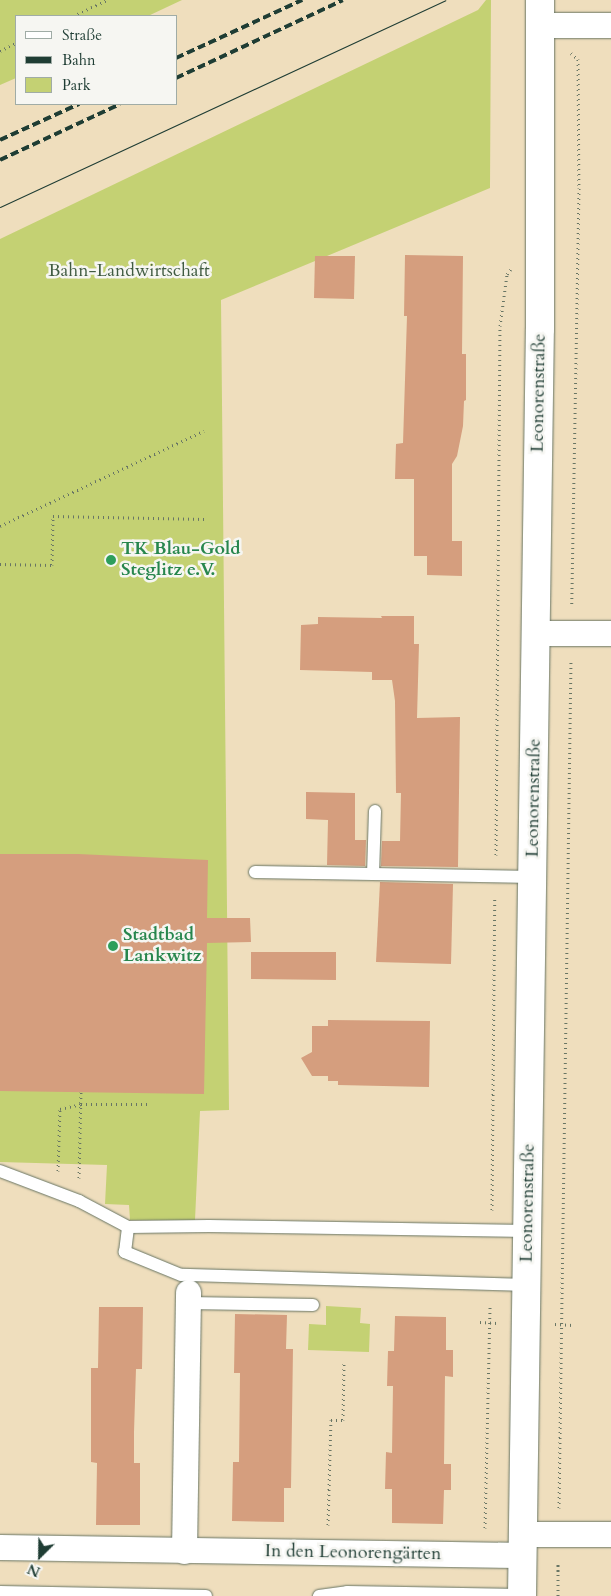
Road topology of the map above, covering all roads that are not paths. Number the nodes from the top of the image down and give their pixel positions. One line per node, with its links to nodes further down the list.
1 (539, 13): 2 (street); 3 (main road, Leonorenstraße)
2 (611, 25)
3 (536, 633): 4 (street); 8 (main road, Leonorenstraße)
4 (611, 633)
5 (375, 811): 7 (lane)
6 (255, 872): 7 (lane)
7 (373, 874): 8 (lane)
8 (533, 877): 11 (main road, Leonorenstraße)
9 (0, 1171): 10 (lane)
10 (128, 1227): 11 (lane); 12 (lane)
11 (528, 1231): 12 (main road, Leonorenstraße)
12 (527, 1285): 16 (main road, Leonorenstraße)
13 (188, 1298): 14 (lane); 18 (street)
14 (313, 1305)
15 (611, 1534): 16 (street, In den Leonorengärten)
16 (523, 1545): 18 (street, In den Leonorengärten); 20 (main road, Leonorenstraße)
17 (0, 1547): 18 (street, In den Leonorengärten)
18 (184, 1551)
19 (0, 1592): 21 (lane)
20 (522, 1595): 22 (lane)
21 (206, 1596)
22 (319, 1596)

